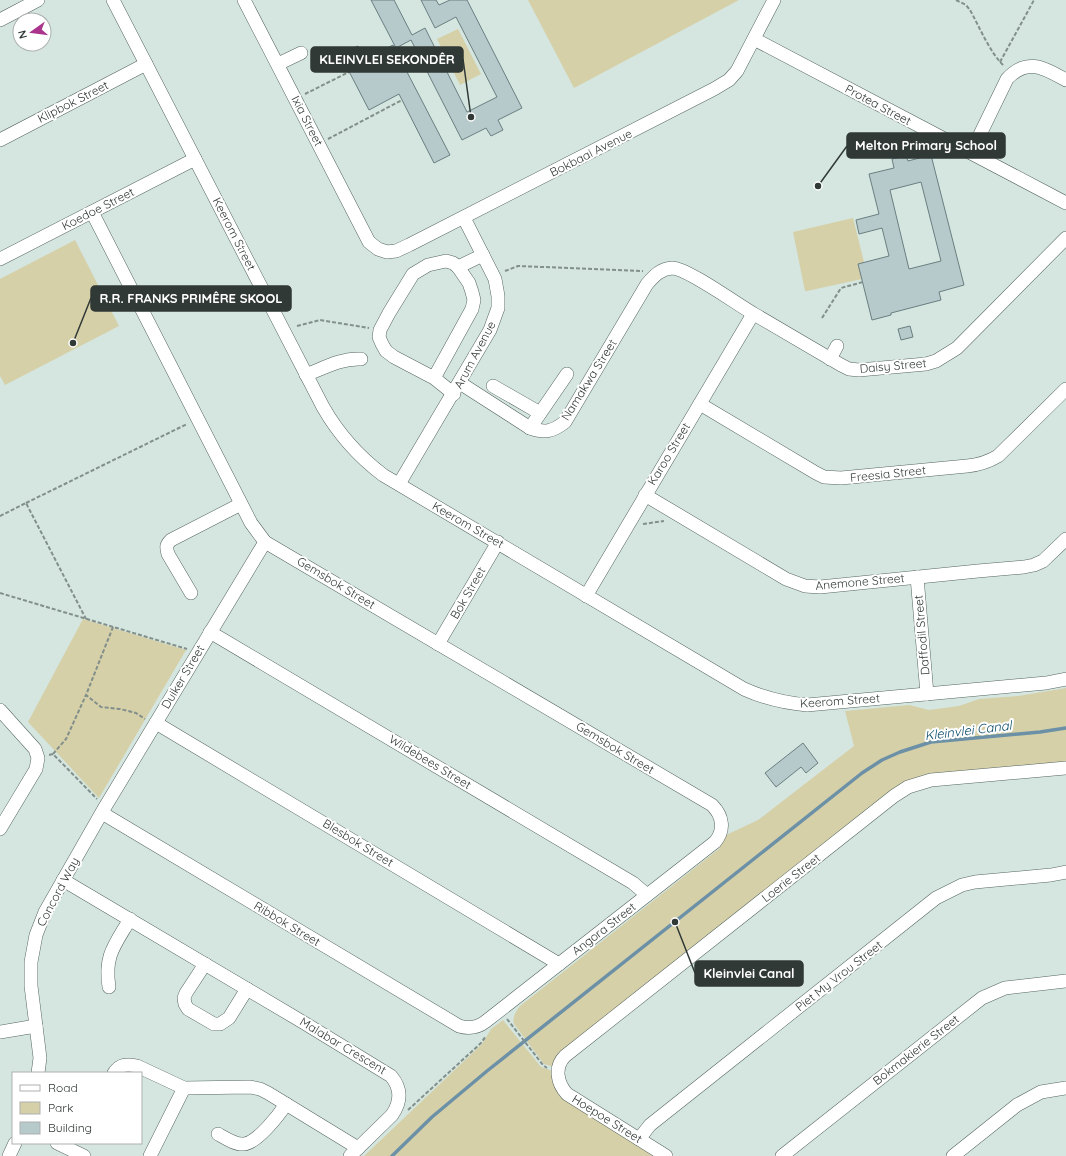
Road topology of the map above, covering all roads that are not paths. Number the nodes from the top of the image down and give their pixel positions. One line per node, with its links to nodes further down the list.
1 (38, 0): 5 (street)
2 (113, 0): 8 (street, Keerom Street)
3 (244, 0): 9 (street, Ixia Street)
4 (774, 0): 6 (street, Bokbaai Avenue)
5 (0, 20)
6 (754, 40): 12 (street, Protea Street); 16 (street, Bokbaai Avenue)
7 (301, 53): 9 (street)
8 (146, 64): 11 (street, Klipbok Street); 13 (street, Keerom Street)
9 (278, 64): 18 (street, Ixia Street)
10 (1066, 80): 12 (street)
11 (0, 140)
12 (971, 153): 14 (street, Protea Street)
13 (195, 159): 15 (street, Koedoe Street); 28 (street, Keerom Street)
14 (1066, 203)
15 (92, 212): 20 (street, Koedoe Street); 38 (street, Gemsbok Street)
16 (464, 218): 18 (street, Bokbaai Avenue); 19 (street, Arum Avenue)
17 (1066, 238): 26 (street, Daisy Street)
18 (369, 242)
19 (483, 255): 21 (street); 31 (street, Arum Avenue)
20 (0, 259)
21 (458, 267): 29 (street); 29 (street)
22 (655, 275): 23 (street, Daisy Street); 35 (street, Namakwa Street)
23 (753, 314): 26 (street, Daisy Street); 33 (street, Karoo Street)
24 (837, 346): 26 (street)
25 (361, 359): 28 (street)
26 (830, 359)
27 (567, 374): 34 (street)
28 (306, 375): 36 (street, Keerom Street)
29 (434, 378): 31 (street, Namakwa Street)
30 (493, 386): 34 (street)
31 (457, 388): 35 (street, Namakwa Street); 36 (street, Arum Avenue)
32 (1066, 389): 33 (street, Freesia Street)
33 (700, 404): 37 (street, Karoo Street)
34 (540, 413): 35 (street)
35 (530, 428)
36 (399, 484): 41 (street, Keerom Street)
37 (645, 495): 42 (street, Anemone Street); 44 (street, Karoo Street)
38 (240, 504): 40 (street, Gemsbok Street); 43 (street)
39 (1066, 539): 42 (street, Anemone Street)
40 (265, 542): 45 (street, Duiker Street); 46 (street, Gemsbok Street)
41 (498, 542): 44 (street, Keerom Street); 46 (street, Bok Street)
42 (918, 577): 48 (street, Daffodil Street)
43 (191, 593)
44 (586, 596): 48 (street, Keerom Street)
45 (210, 632): 50 (street, Duiker Street); 58 (street, Wildebees Street)
46 (438, 644): 54 (street, Gemsbok Street)
47 (1066, 679): 48 (street, Keerom Street)
48 (927, 694)
49 (0, 710): 53 (street)
50 (156, 723): 52 (street, Duiker Street); 61 (street, Blesbok Street)
51 (1066, 768): 70 (street, Loerie Street)
52 (104, 810): 57 (street, Concord Way); 66 (street, Ribbok Street)
53 (4, 815): 55 (street)
54 (722, 820): 58 (street, Angora Street)
55 (0, 829)
56 (1066, 872): 75 (street, Piet My Vrou Street)
57 (63, 880): 59 (street, Malabar Crescent); 65 (street, Concord Way)
58 (647, 896): 61 (street, Angora Street)
59 (130, 919): 60 (street, Malabar Crescent); 63 (street)
60 (205, 964): 64 (street, Malabar Crescent); 64 (street)
61 (559, 964): 66 (street, Angora Street)
62 (1066, 981): 83 (street, Bokmakierie Street)
63 (110, 987)
64 (247, 989): 78 (street, Malabar Crescent)
65 (36, 1026): 67 (street); 68 (street, Concord Way)
66 (474, 1028)
67 (0, 1032)
68 (38, 1072)
69 (115, 1072): 71 (street)
70 (558, 1074): 75 (street, Hoepoe Street)
71 (184, 1088): 73 (street); 81 (street)
72 (1066, 1088): 84 (street)
73 (286, 1104): 74 (street); 78 (street)
74 (218, 1134)
75 (639, 1139): 82 (street, Hoepoe Street)
76 (15, 1144): 79 (street)
77 (59, 1144): 80 (street)
78 (354, 1152)
79 (9, 1156)
80 (84, 1156)
81 (150, 1156)
82 (666, 1156)
83 (782, 1156)
84 (953, 1156)

